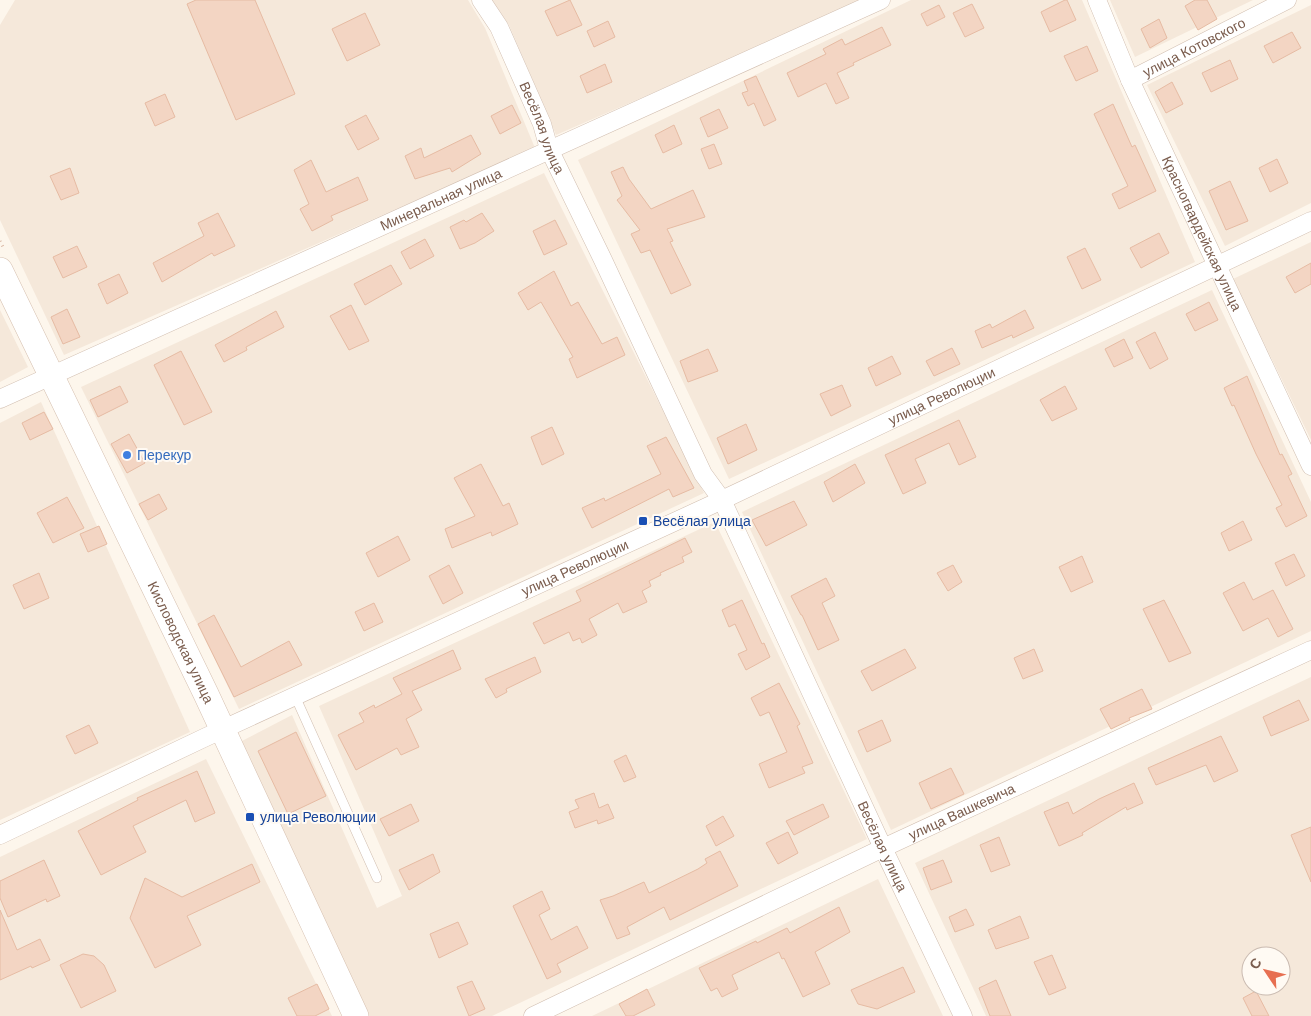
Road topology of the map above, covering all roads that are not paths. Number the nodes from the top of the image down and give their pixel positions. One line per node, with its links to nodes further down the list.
1 (481, 0): 6 (street, Весёлая улица)
2 (881, 0): 6 (street, Минеральная улица)
3 (1097, 0): 5 (street, Красногвардейская улица)
4 (1287, 0): 5 (street, улица Котовского)
5 (1130, 80): 8 (street, Красногвардейская улица)
6 (549, 149): 10 (street, Минеральная улица); 13 (street, Весёлая улица)
7 (1311, 222): 8 (street, улица Революции)
8 (1217, 266): 12 (street, Красногвардейская улица); 13 (street, улица Революции)
9 (0, 270): 10 (main road, Кисловодская улица)
10 (52, 376): 11 (street, Минеральная улица); 16 (main road, Кисловодская улица)
11 (0, 398)
12 (1311, 466)
13 (722, 500): 15 (street, улица Революции); 18 (street, Весёлая улица)
14 (1311, 650): 18 (street, улица Вашкевича)
15 (296, 696): 16 (street, улица Революции); 19 (lane)
16 (222, 729): 17 (street, улица Революции); 20 (main road, Кисловодская улица)
17 (0, 835)
18 (883, 848): 21 (street, улица Вашкевича); 22 (street, Весёлая улица)
19 (377, 878)
20 (356, 1016)
21 (533, 1016)
22 (963, 1016)

